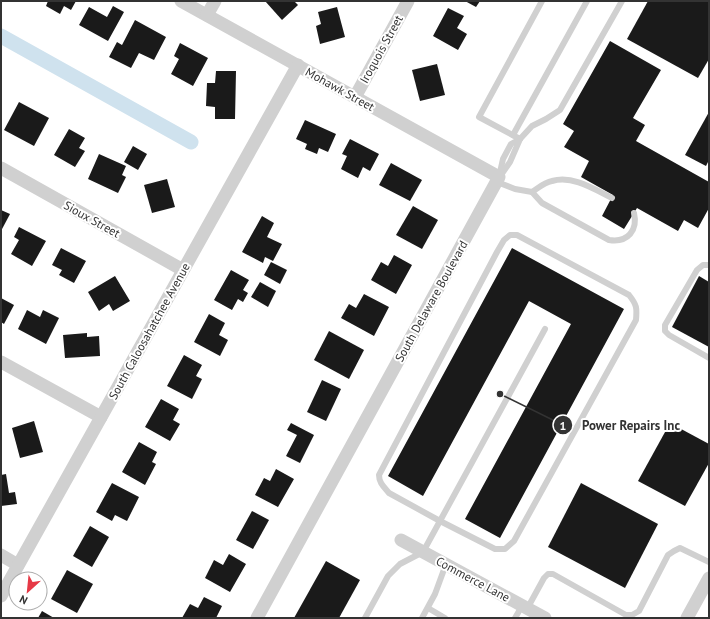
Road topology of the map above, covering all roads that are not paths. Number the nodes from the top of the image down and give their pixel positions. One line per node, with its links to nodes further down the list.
1 (181, 1): 7 (street, Mohawk Street)
2 (215, 1): 7 (street)
3 (408, 1): 9 (street, Iroquois Street)
4 (542, 1): 10 (lane)
5 (587, 1): 10 (lane)
6 (622, 1): 11 (lane)
7 (207, 15): 8 (street, Mohawk Street)
8 (298, 65): 9 (street, Mohawk Street); 18 (street, South Caloosahatchee Avenue)
9 (355, 97): 13 (street, Mohawk Street)
10 (513, 135): 11 (lane)
11 (520, 139): 13 (lane)
12 (1, 168): 18 (street, Sioux Street)
13 (498, 179): 14 (lane); 34 (street, South Delaware Boulevard)
14 (532, 192): 15 (lane); 16 (lane)
15 (612, 198)
16 (634, 213)
17 (709, 265): 20 (lane)
18 (183, 270): 22 (street, South Caloosahatchee Avenue)
19 (545, 329): 23 (lane)
20 (709, 358)
21 (1, 362): 22 (street)
22 (101, 417): 29 (street, South Caloosahatchee Avenue)
23 (440, 521): 23 (lane); 25 (lane)
24 (401, 540): 25 (street, Commerce Lane)
25 (423, 552): 28 (street, Commerce Lane); 35 (lane)
26 (1, 555): 29 (street)
27 (709, 562): 32 (lane)
28 (446, 564): 32 (street, Commerce Lane); 33 (lane)
29 (18, 565): 31 (street, South Caloosahatchee Avenue)
30 (707, 587): 40 (street)
31 (1, 596)
32 (524, 607): 38 (lane); 39 (street, Commerce Lane)
33 (428, 608): 36 (lane); 37 (lane)
34 (257, 618)
35 (364, 618)
36 (422, 618)
37 (445, 618)
38 (514, 618)
39 (544, 618)
40 (687, 618)

